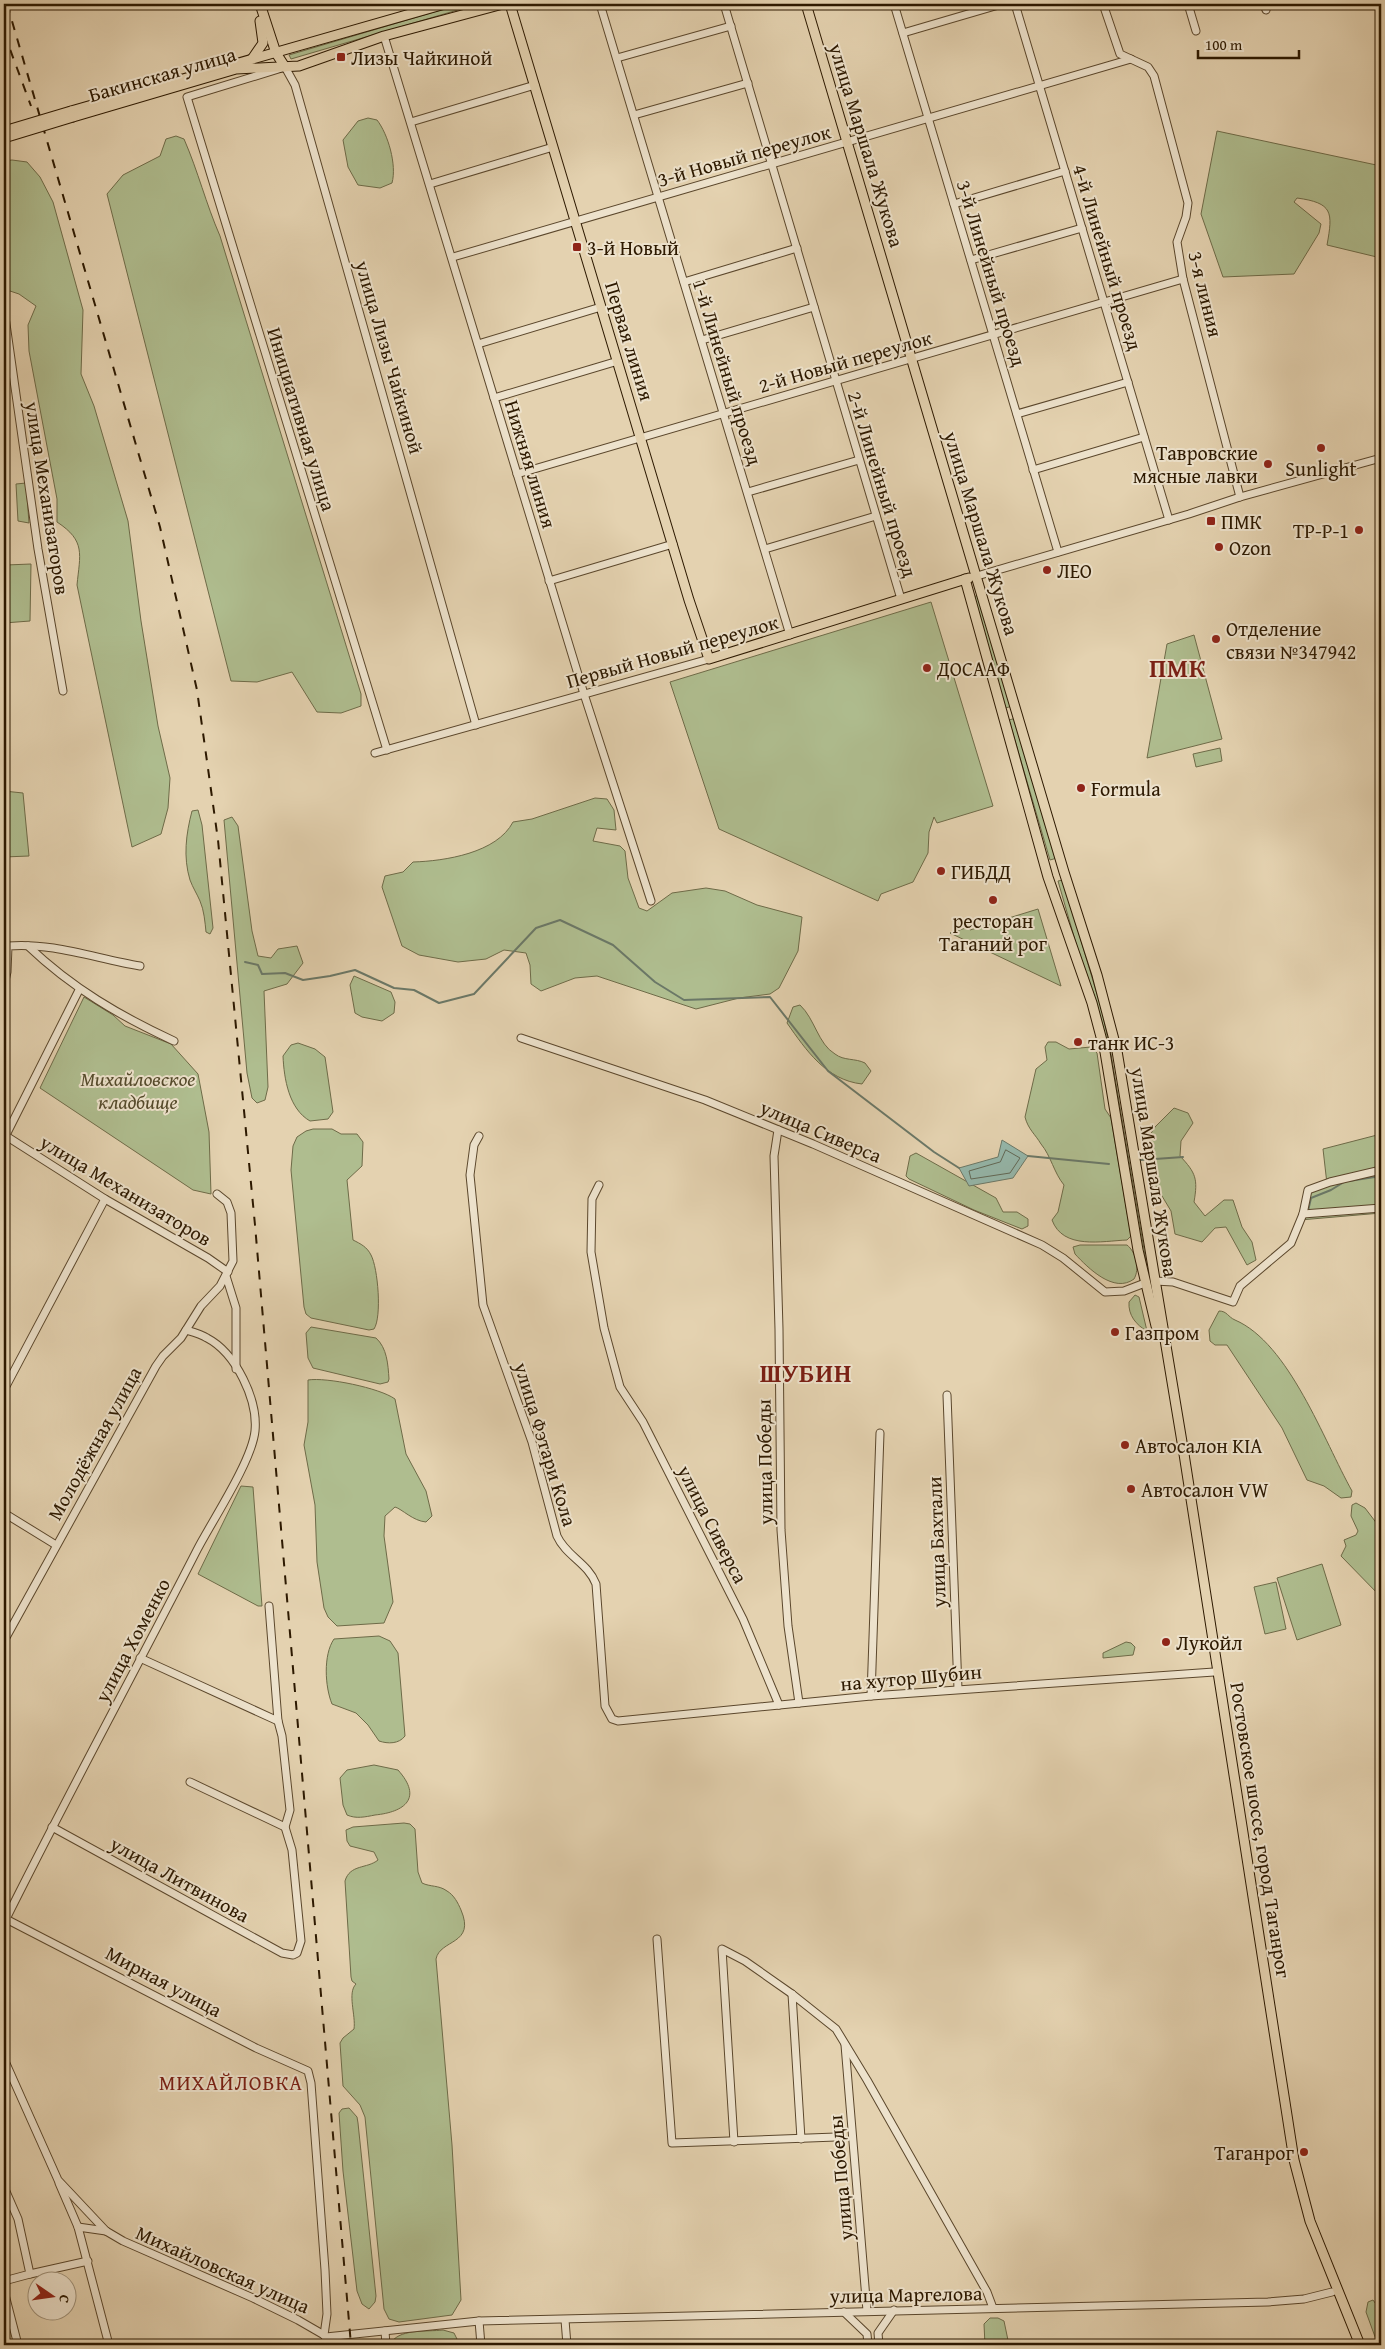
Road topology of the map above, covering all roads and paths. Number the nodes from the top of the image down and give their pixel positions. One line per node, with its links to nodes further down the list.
1 (256, 4): 21 (main road)
2 (260, 4): 18 (main road, улица Лизы Чайкиной)
3 (445, 4): 18 (main road, Бакинская улица)
4 (503, 4): 17 (main road, Бакинская улица)
5 (510, 4): 25 (main road, Первая линия)
6 (600, 4): 19 (street, 1-й Линейный проезд)
7 (724, 4): 14 (street, 2-й Линейный проезд)
8 (806, 4): 33 (main road, улица Маршала Жукова)
9 (894, 4): 16 (street, 3-й Линейный проезд)
10 (1002, 4): 16 (street)
11 (1015, 4): 26 (street, 4-й Линейный проезд)
12 (1103, 4): 20 (street, 3-я линия)
13 (1188, 4): 15 (street)
14 (731, 26): 19 (street); 24 (street, 2-й Линейный проезд)
15 (1196, 31)
16 (903, 33): 29 (street, 3-й Линейный проезд)
17 (384, 36): 22 (main road, Бакинская улица); 30 (street, Нижняя линия)
18 (276, 53): 21 (main road, Бакинская улица); 22 (main road, улица Лизы Чайкиной)
19 (616, 58): 28 (street, 1-й Линейный проезд)
20 (1131, 59): 26 (street, 3-й Новый переулок); 45 (street, 3-я линия)
21 (247, 62): 22 (main road, Бакинская улица); 23 (street); 27 (main road, Бакинская улица)
22 (285, 67): 23 (street); 84 (street, улица Лизы Чайкиной)
23 (247, 77): 85 (street, Инициативная улица)
24 (748, 83): 28 (street); 35 (street, 2-й Линейный проезд)
25 (535, 85): 30 (street); 34 (main road, Первая линия)
26 (1039, 86): 29 (street, 3-й Новый переулок); 36 (street, 4-й Линейный проезд)
27 (72, 114): 31 (main road, Бакинская улица, bridge); 32 (main road, Бакинская улица, bridge)
28 (634, 115): 38 (street, 1-й Линейный проезд)
29 (928, 118): 33 (street, 3-й Новый переулок); 39 (street, 3-й Линейный проезд)
30 (411, 122): 37 (street, Нижняя линия)
31 (4, 130)
32 (4, 138)
33 (848, 141): 35 (street, 3-й Новый переулок); 54 (main road, улица Маршала Жукова)
34 (554, 147): 37 (street); 40 (main road, Первая линия)
35 (772, 164): 38 (street, 3-й Новый переулок); 42 (street, 2-й Линейный проезд)
36 (1065, 171): 39 (street); 41 (street, 4-й Линейный проезд)
37 (430, 184): 43 (street, Нижняя линия)
38 (659, 197): 40 (street, 3-й Новый переулок); 46 (street, 1-й Линейный проезд)
39 (954, 204): 44 (street, 3-й Линейный проезд)
40 (576, 221): 43 (street, 3-й Новый переулок); 48 (main road, Первая линия)
41 (1082, 228): 44 (street); 47 (street, 4-й Линейный проезд)
42 (797, 248): 46 (street); 49 (street, 2-й Линейный проезд)
43 (453, 257): 53 (street, Нижняя линия)
44 (971, 260): 51 (street, 3-й Линейный проезд)
45 (1183, 279): 47 (street, 2-й Новый переулок); 68 (street, 3-я линия)
46 (684, 282): 52 (street, 1-й Линейный проезд)
47 (1104, 303): 51 (street, 2-й Новый переулок); 57 (street, 4-й Линейный проезд)
48 (601, 307): 53 (street); 55 (main road, Первая линия)
49 (814, 307): 52 (street); 56 (street, 2-й Линейный проезд)
50 (4, 310): 80 (street, улица Механизаторов)
51 (993, 335): 54 (street, 2-й Новый переулок); 60 (street, 3-й Линейный проезд)
52 (702, 340): 59 (street, 1-й Линейный проезд)
53 (478, 344): 58 (street, Нижняя линия)
54 (912, 358): 56 (street, 2-й Новый переулок); 74 (main road, улица Маршала Жукова)
55 (618, 361): 58 (street); 62 (main road, Первая линия)
56 (836, 380): 59 (street, 2-й Новый переулок); 64 (street, 2-й Линейный проезд)
57 (1128, 382): 60 (street); 61 (street, 4-й Линейный проезд)
58 (494, 398): 66 (street, Нижняя линия)
59 (724, 413): 62 (street, 2-й Новый переулок); 67 (street, 1-й Линейный проезд)
60 (1017, 414): 65 (street, 3-й Линейный проезд)
61 (1144, 437): 65 (street); 70 (street, 4-й Линейный проезд)
62 (640, 438): 66 (street, 2-й Новый переулок); 71 (main road, Первая линия)
63 (1381, 458): 68 (street)
64 (859, 460): 67 (street); 69 (street, 2-й Линейный проезд)
65 (1033, 470): 73 (street, 3-й Линейный проезд)
66 (517, 474): 76 (street, Нижняя линия)
67 (748, 492): 72 (street, 1-й Линейный проезд)
68 (1240, 496): 70 (street)
69 (876, 516): 72 (street); 77 (street, 2-й Линейный проезд)
70 (1168, 520): 73 (street)
71 (672, 544): 76 (street); 79 (main road, Первая линия)
72 (765, 549): 78 (street, 1-й Линейный проезд)
73 (1058, 552): 74 (street)
74 (977, 576): 75 (main road, Первый Новый переулок); 82 (main road, улица Маршала Жукова)
75 (965, 579): 77 (main road, Первый Новый переулок); 83 (main road, улица Маршала Жукова)
76 (549, 581): 81 (street, Нижняя линия)
77 (901, 600): 78 (main road, Первый Новый переулок)
78 (790, 635): 79 (main road, Первый Новый переулок)
79 (709, 659): 81 (street, Первый Новый переулок)
80 (63, 691)
81 (584, 694): 84 (street, Первый Новый переулок); 89 (street, Нижняя линия)
82 (1017, 713): 83 (main road); 87 (main road, улица Маршала Жукова)
83 (1003, 716): 88 (main road, улица Маршала Жукова)
84 (476, 725): 85 (street, Первый Новый переулок)
85 (387, 750): 86 (street, Первый Новый переулок)
86 (376, 753)
87 (1064, 872): 88 (main road); 107 (main road, улица Маршала Жукова)
88 (1048, 877): 108 (main road, улица Маршала Жукова)
89 (651, 900)
90 (6, 946): 91 (street); 93 (street)
91 (28, 946): 92 (street); 94 (street)
92 (140, 966)
93 (4, 985)
94 (79, 990): 96 (street); 99 (street)
95 (521, 1038): 97 (street, улица Сиверса)
96 (174, 1041)
97 (778, 1130): 108 (street, улица Сиверса); 123 (street, улица Победы)
98 (479, 1136): 125 (street, улица Фэтари Кола)
99 (5, 1138): 103 (street, улица Механизаторов)
100 (1381, 1170): 105 (street)
101 (599, 1185): 124 (street, улица Сиверса)
102 (217, 1194): 106 (street)
103 (105, 1199): 106 (street, улица Механизаторов); 112 (street)
104 (1381, 1208): 105 (street)
105 (1303, 1214): 107 (street)
106 (227, 1274): 110 (street, Молодёжная улица); 111 (street)
107 (1155, 1280): 108 (main road); 109 (main road, улица Маршала Жукова)
108 (1145, 1283): 109 (main road, улица Маршала Жукова)
109 (1156, 1312): 120 (main road, Ростовское шоссе, город Таганрог)
110 (186, 1330): 111 (street, улица Хоменко); 116 (street, Молодёжная улица)
111 (236, 1369): 119 (street, улица Хоменко)
112 (4, 1390)
113 (947, 1395): 121 (street, улица Бахтали)
114 (880, 1433): 122 (street)
115 (4, 1513): 116 (street)
116 (56, 1545): 118 (street, Молодёжная улица)
117 (269, 1606): 126 (street)
118 (4, 1641)
119 (140, 1658): 126 (street); 129 (street, улица Хоменко)
120 (1216, 1671): 121 (street, на хутор Шубин); 148 (main road, Ростовское шоссе, город Таганрог)
121 (958, 1689): 122 (street, на хутор Шубин)
122 (872, 1696): 123 (street, на хутор Шубин)
123 (799, 1704): 124 (street, на хутор Шубин)
124 (779, 1705): 125 (street, на хутор Шубин)
125 (612, 1719)
126 (278, 1721): 128 (street)
127 (190, 1782): 128 (street)
128 (285, 1827): 129 (street, улица Литвинова)
129 (52, 1828): 130 (street, улица Хоменко)
130 (5, 1921): 158 (street, Мирная улица)
131 (657, 1939): 137 (street)
132 (792, 1994): 133 (street); 136 (street); 137 (street)
133 (845, 2042): 149 (street); 151 (street, улица Победы)
134 (4, 2059): 138 (street, Михайловская улица)
135 (836, 2137): 136 (street)
136 (801, 2140): 137 (street)
137 (734, 2142)
138 (58, 2180): 140 (street); 141 (street, Михайловская улица)
139 (4, 2187): 143 (street)
140 (78, 2227): 141 (street, Михайловская улица); 142 (street)
141 (106, 2232): 158 (street, Михайловская улица)
142 (88, 2261): 144 (street); 160 (street)
143 (30, 2272)
144 (39, 2272)
145 (28, 2275): 146 (street)
146 (4, 2281)
147 (4, 2291): 159 (street)
148 (1335, 2291): 149 (street, улица Маргелова); 167 (main road, Ростовское шоссе, город Таганрог); 168 (main road, Ростовское шоссе, город Таганрог)
149 (993, 2308): 150 (street, улица Маргелова)
150 (894, 2310): 151 (street, улица Маргелова); 156 (street)
151 (867, 2311): 152 (street, улица Маргелова)
152 (844, 2312): 153 (street, улица Маргелова); 157 (street)
153 (565, 2320): 154 (street, улица Маргелова); 164 (street)
154 (479, 2321): 155 (street, улица Маргелова); 163 (street)
155 (385, 2331): 158 (street, улица Маргелова); 162 (street)
156 (878, 2332): 157 (street); 166 (street)
157 (867, 2334): 165 (street)
158 (325, 2336): 161 (street)
159 (18, 2345)
160 (109, 2345)
161 (330, 2345)
162 (386, 2345)
163 (481, 2345)
164 (567, 2345)
165 (868, 2345)
166 (879, 2345)
167 (1354, 2345)
168 (1360, 2345)

